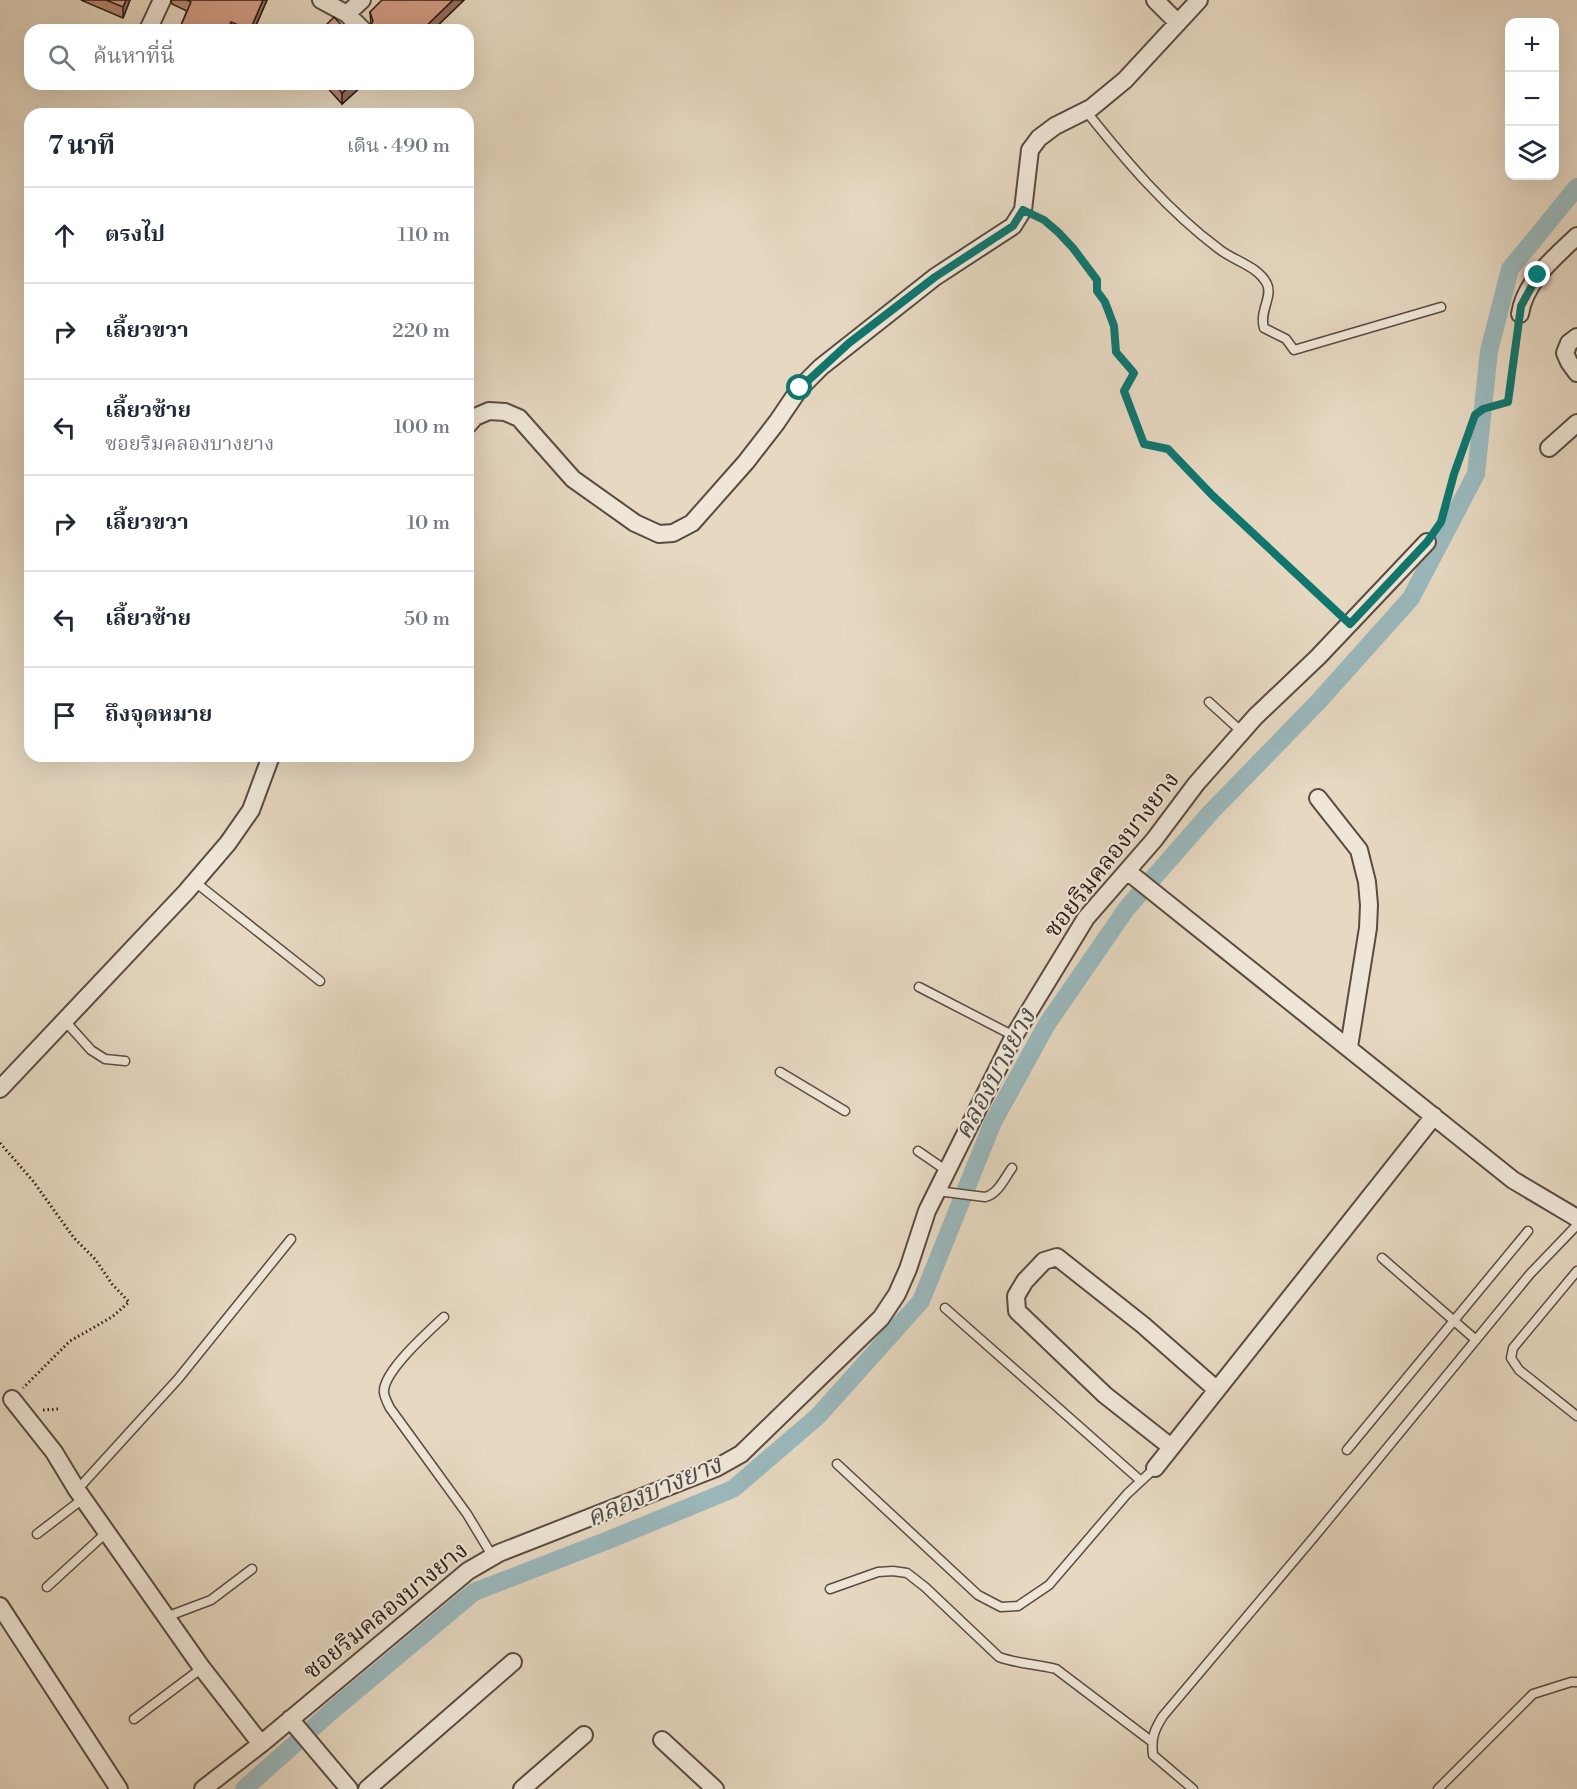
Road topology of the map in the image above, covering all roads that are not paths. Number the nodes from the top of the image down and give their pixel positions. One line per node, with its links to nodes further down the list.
1 (162, 0): 8 (street)
2 (321, 0): 6 (street)
3 (362, 0): 6 (street)
4 (1155, 0): 7 (street)
5 (1199, 0): 7 (street)
6 (347, 14): 9 (street)
7 (1178, 23): 10 (street)
8 (151, 24)
9 (357, 24)
10 (1086, 111): 12 (lane); 16 (street)
11 (1577, 236): 13 (street)
12 (1441, 307)
13 (1520, 314)
14 (1577, 337): 15 (street)
15 (1577, 373)
16 (474, 418)
17 (1577, 423): 18 (street)
18 (1549, 448)
19 (1427, 542): 21 (street, ซอยริมคลองบางยาง)
20 (1209, 702): 21 (lane)
21 (1242, 732): 24 (street, ซอยริมคลองบางยาง)
22 (269, 762): 25 (street)
23 (1318, 798): 30 (street)
24 (1131, 874): 29 (street, ซอยริมคลองบางยาง); 30 (street)
25 (195, 882): 26 (lane); 28 (street)
26 (320, 981)
27 (919, 987): 29 (lane)
28 (65, 1021): 31 (lane); 33 (street)
29 (1014, 1036): 38 (street, ซอยริมคลองบางยาง)
30 (1349, 1047): 35 (street)
31 (125, 1061)
32 (780, 1072): 34 (lane)
33 (0, 1089)
34 (845, 1111)
35 (1434, 1116): 40 (street); 50 (street)
36 (918, 1151): 38 (lane)
37 (1012, 1168): 39 (lane)
38 (947, 1171): 39 (street, ซอยริมคลองบางยาง)
39 (937, 1191): 61 (street, ซอยริมคลองบางยาง)
40 (1577, 1218)
41 (1577, 1225): 49 (lane)
42 (1528, 1231): 48 (lane)
43 (291, 1239): 58 (lane)
44 (1382, 1258): 48 (lane)
45 (1577, 1271): 52 (lane)
46 (945, 1308): 57 (lane)
47 (444, 1317): 61 (lane)
48 (1453, 1321): 49 (lane); 54 (lane)
49 (1476, 1340): 74 (lane)
50 (1217, 1390): 53 (street); 53 (street)
51 (12, 1399): 58 (street)
52 (1577, 1416)
53 (1171, 1447): 56 (street)
54 (1347, 1450)
55 (837, 1464): 57 (lane)
56 (1155, 1468): 57 (lane)
57 (1141, 1481)
58 (80, 1494): 59 (street); 60 (lane)
59 (107, 1532): 63 (lane); 66 (street)
60 (37, 1534)
61 (492, 1557): 71 (street, ซอยริมคลองบางยาง)
62 (252, 1569): 66 (lane)
63 (47, 1587)
64 (830, 1589): 74 (lane)
65 (0, 1606): 76 (street)
66 (166, 1617): 68 (street)
67 (513, 1662): 79 (street)
68 (202, 1668): 70 (lane); 75 (street)
69 (1577, 1683): 83 (lane)
70 (134, 1719)
71 (290, 1719): 75 (street, ซอยริมคลองบางยาง); 78 (street)
72 (584, 1735): 80 (street)
73 (662, 1740): 81 (street)
74 (1152, 1741): 82 (lane)
75 (261, 1744): 77 (street, ซอยริมคลองบางยาง)
76 (119, 1789)
77 (203, 1789)
78 (349, 1789)
79 (367, 1789)
80 (522, 1789)
81 (715, 1789)
82 (1193, 1789)
83 (1438, 1789)

